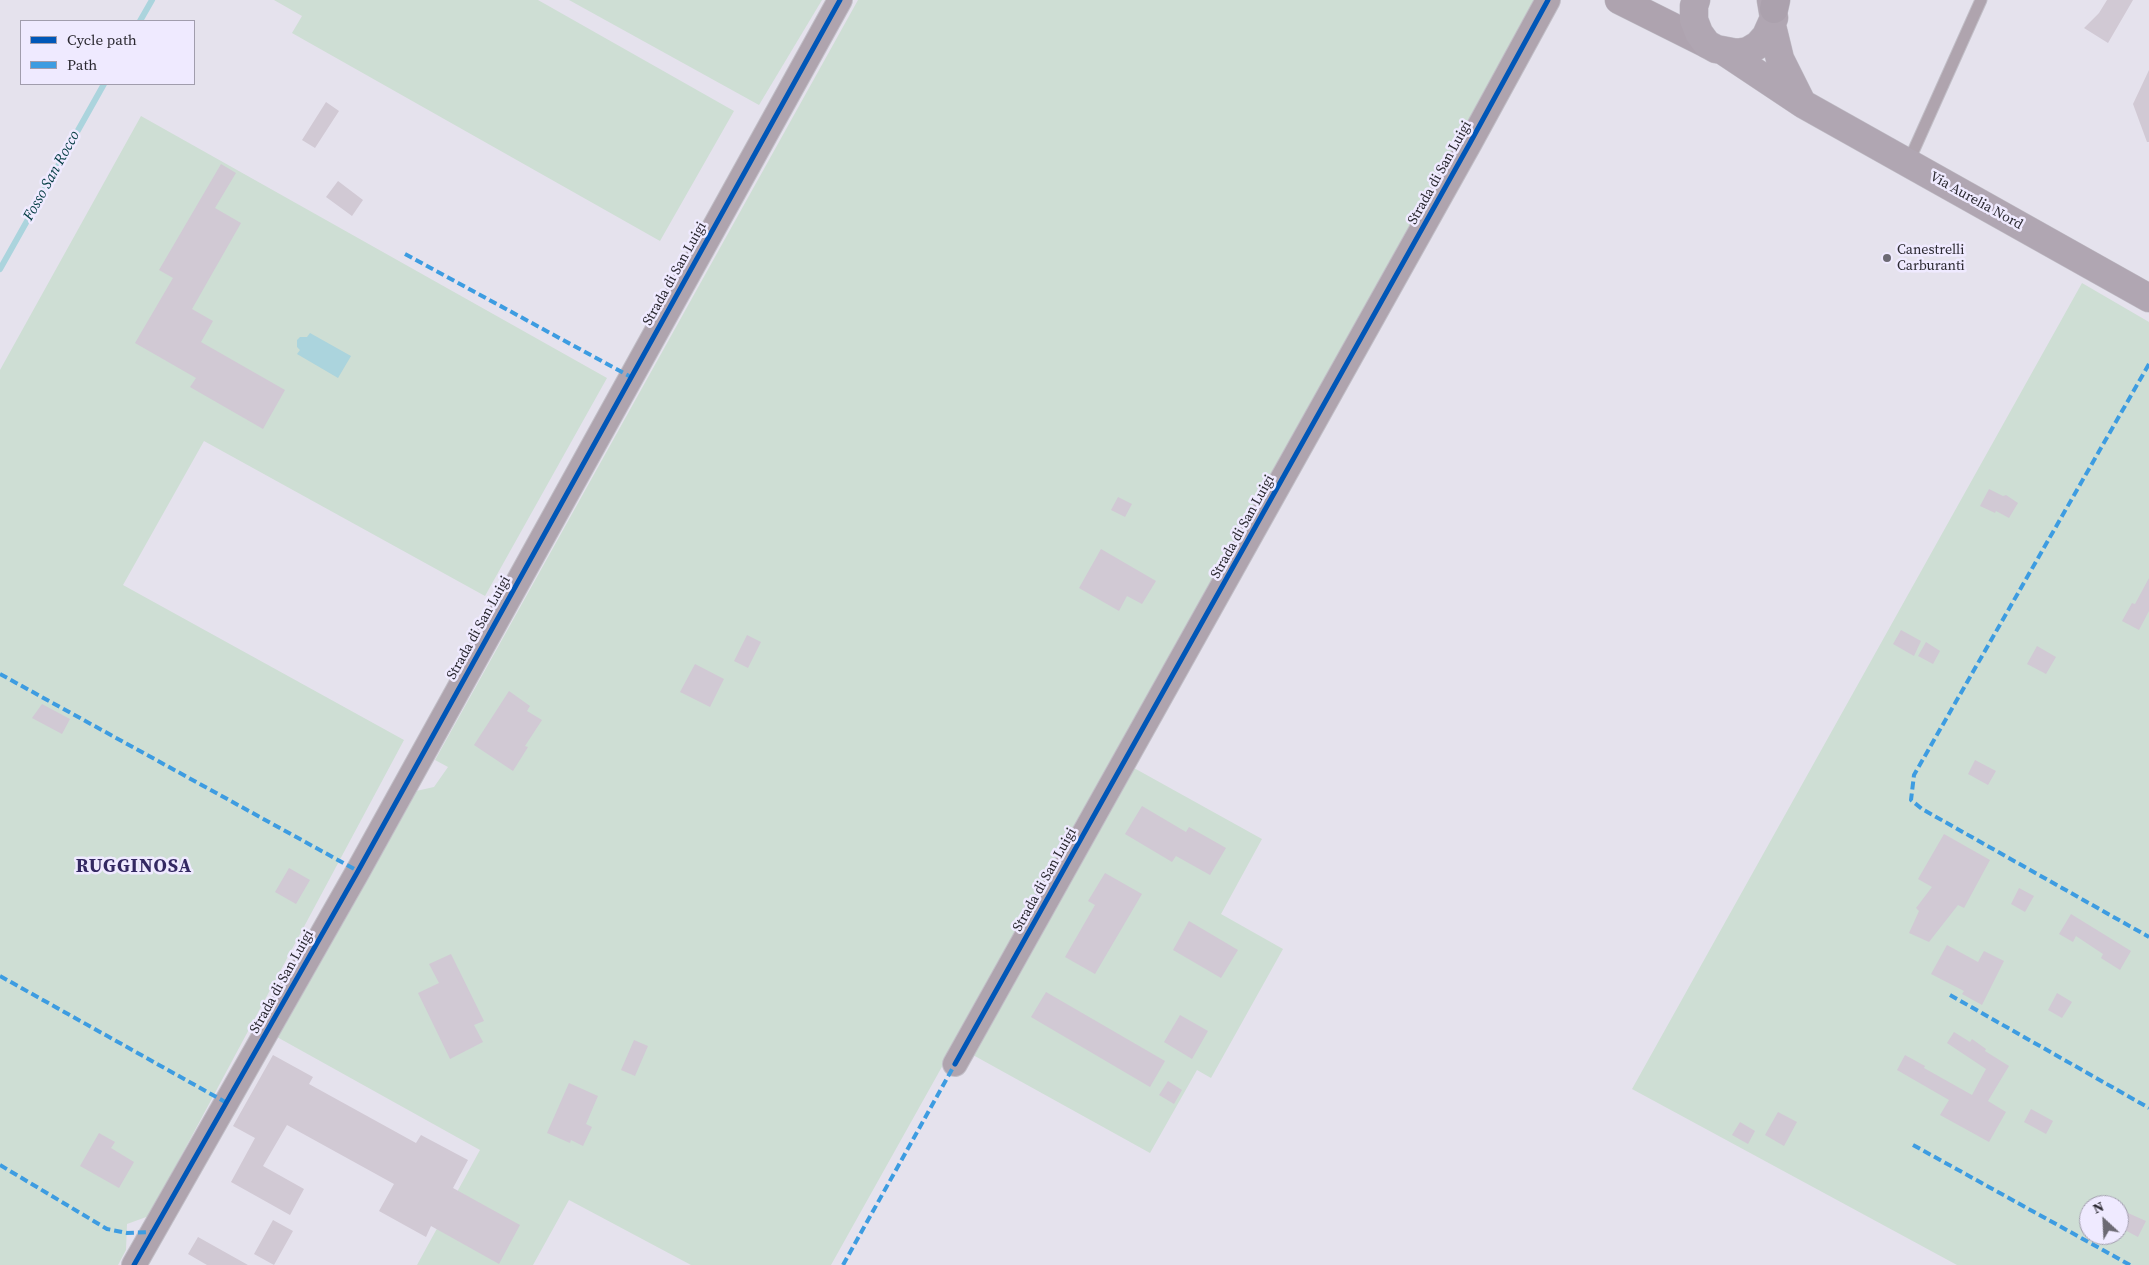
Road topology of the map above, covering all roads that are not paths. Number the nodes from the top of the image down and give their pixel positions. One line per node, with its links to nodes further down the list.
1 (840, 0): 12 (street, Strada di San Luigi)
2 (1548, 0): 11 (street, Strada di San Luigi)
3 (1619, 0): 7 (main road)
4 (1696, 0): 7 (main road)
5 (1981, 0): 9 (lane)
6 (1773, 9): 7 (main road); 8 (main road)
7 (1716, 48): 8 (main road, Via Aurelia Nord)
8 (1803, 104): 9 (main road, Via Aurelia Nord)
9 (1908, 163): 10 (main road, Via Aurelia Nord)
10 (2149, 298)
11 (956, 1064)
12 (134, 1265)

